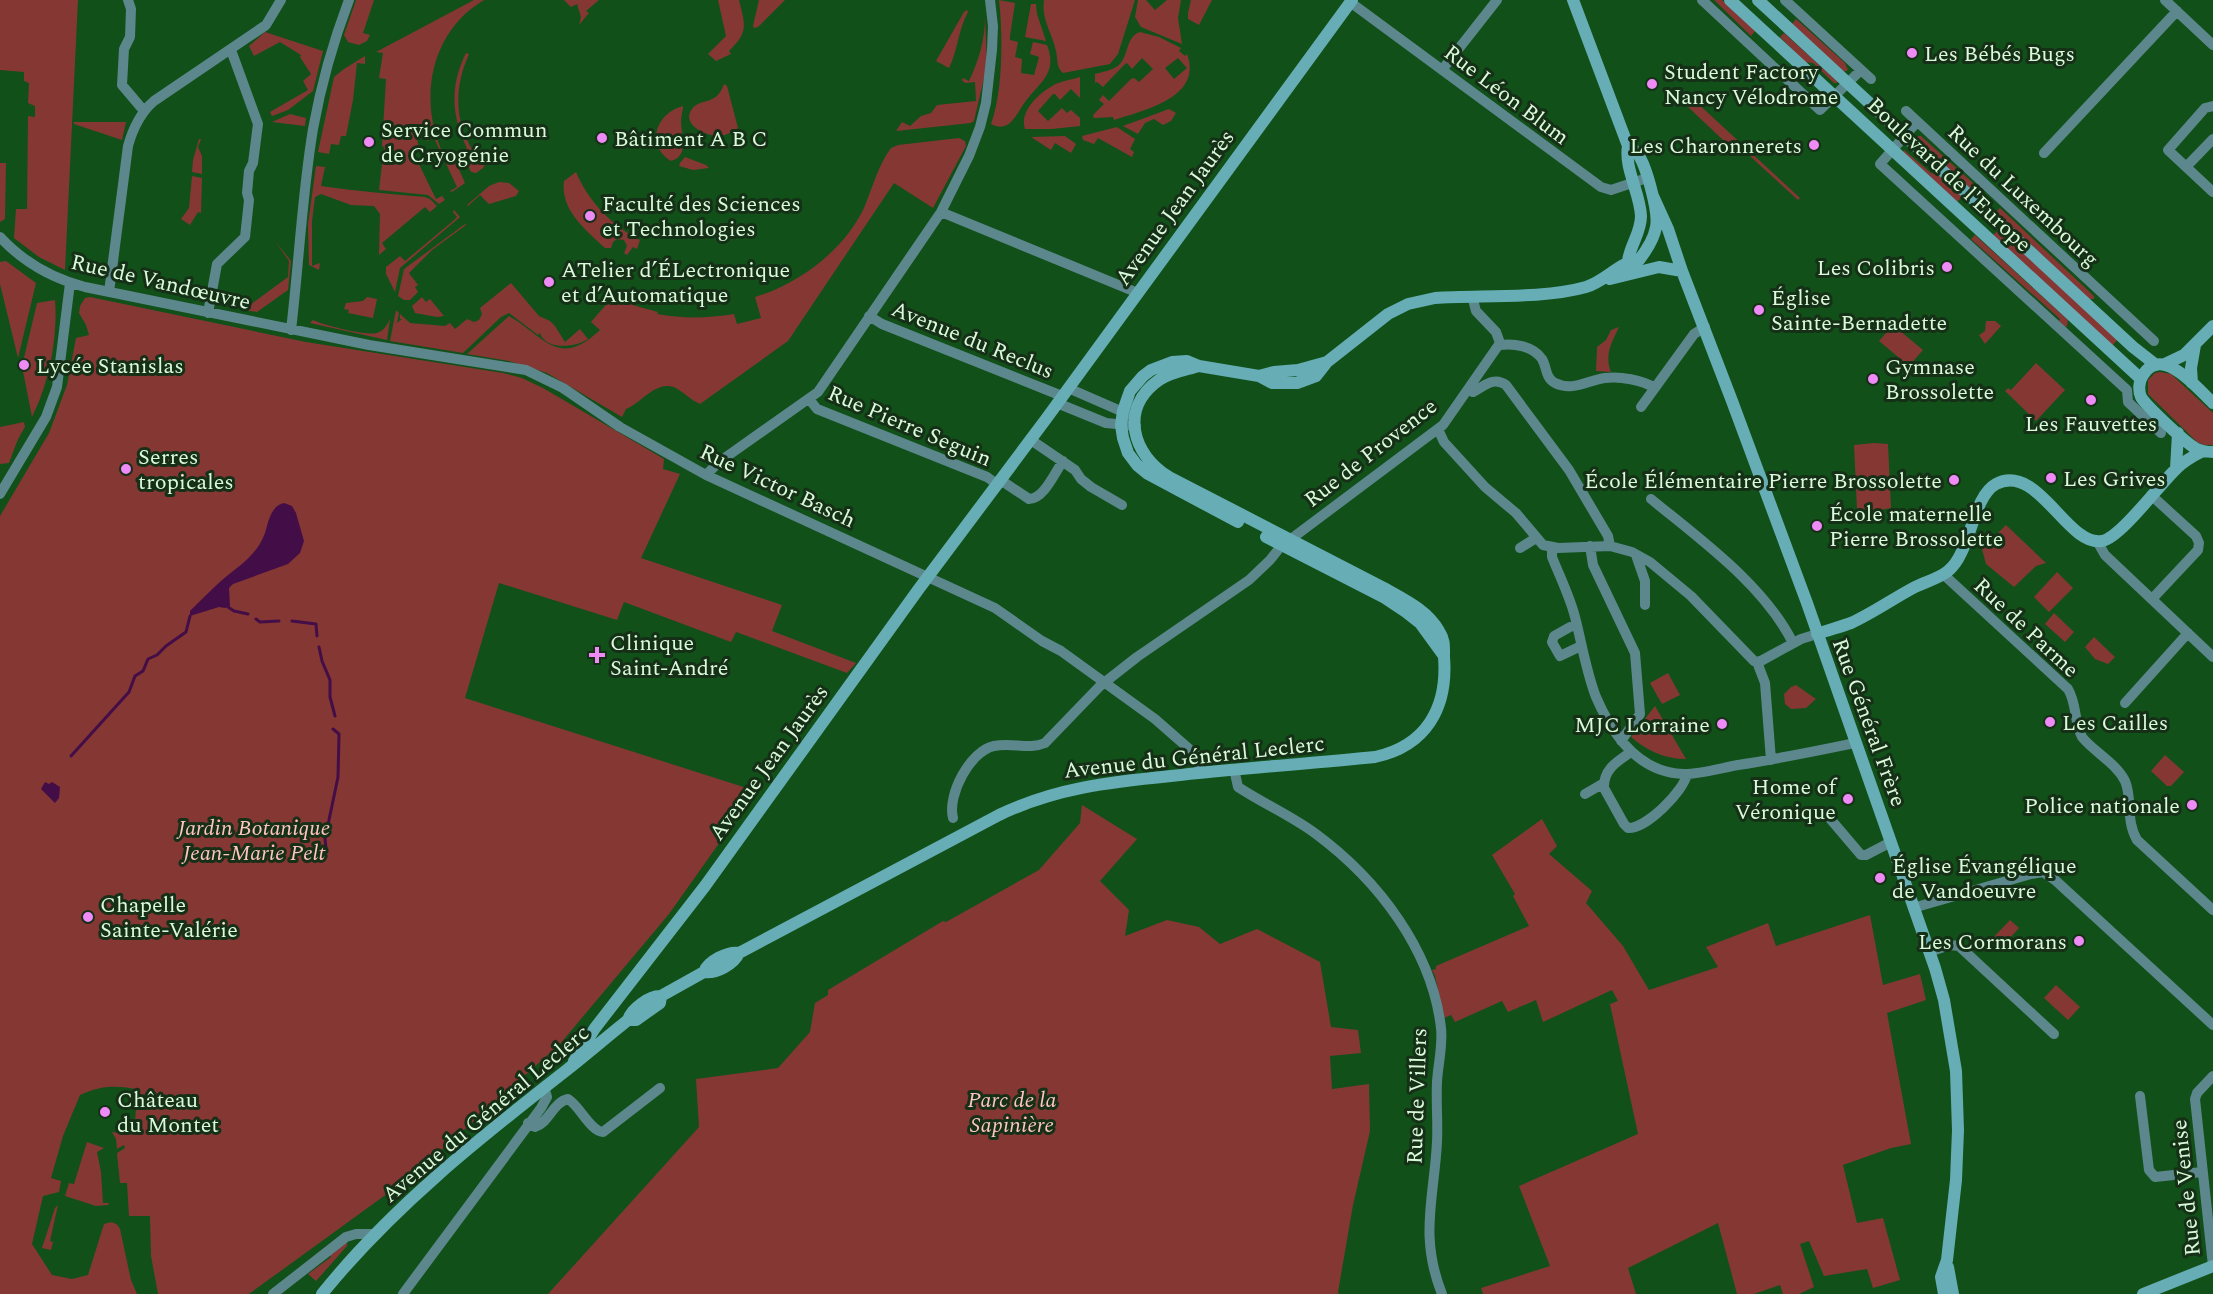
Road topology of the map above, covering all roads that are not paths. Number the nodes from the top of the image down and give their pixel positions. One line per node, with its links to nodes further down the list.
1 (128, 0): 22 (street)
2 (281, 0): 15 (street)
3 (349, 0): 51 (street)
4 (990, 0): 33 (street)
5 (1497, 0): 16 (street)
6 (1573, 0): 30 (main road)
7 (1702, 0): 20 (street)
8 (1730, 0): 20 (main road, Boulevard de l'Europe)
9 (1758, 0): 19 (main road, Boulevard de l'Europe)
10 (1785, 0): 17 (street)
11 (2165, 0): 13 (street)
12 (1351, 1): 16 (street, Rue Léon Blum); 43 (main road, Avenue Jean Jaurès)
13 (2177, 11): 14 (street); 28 (street)
14 (2213, 45)
15 (231, 50): 22 (street); 46 (street)
16 (1442, 70): 30 (street, Rue Léon Blum)
17 (1861, 70): 18 (street); 19 (street)
18 (1871, 79)
19 (1848, 84): 20 (street); 25 (main road, Boulevard de l'Europe)
20 (1834, 96): 27 (main road, Boulevard de l'Europe)
21 (2213, 106): 29 (street)
22 (144, 111): 42 (street)
23 (1906, 111): 24 (street, Rue du Luxembourg)
24 (1917, 122): 25 (street, Rue du Luxembourg); 45 (street, Rue du Luxembourg)
25 (1904, 136): 27 (street, Rue du Luxembourg); 48 (main road, Boulevard de l'Europe)
26 (2213, 139): 29 (street)
27 (1892, 149): 52 (main road, Boulevard de l'Europe); 54 (street)
28 (2044, 153)
29 (2186, 167): 31 (street)
30 (1641, 181): 32 (main road); 34 (main road)
31 (2213, 192)
32 (1653, 196): 36 (main road); 37 (main road, Rue Général Frère)
33 (940, 212): 43 (street); 47 (street)
34 (1639, 233): 36 (main road); 38 (main road)
35 (0, 237): 40 (street, Rue de Vandœuvre)
36 (1652, 238): 37 (main road); 38 (main road, Avenue du Général Leclerc)
37 (1676, 255): 39 (main road, Rue Général Frère)
38 (1628, 261): 41 (main road, Avenue du Général Leclerc)
39 (1682, 271): 41 (main road); 50 (main road, Rue Général Frère)
40 (70, 283): 42 (street, Rue de Vandœuvre); 79 (street)
41 (1598, 283): 44 (main road, Avenue du Général Leclerc)
42 (109, 292): 46 (street, Rue de Vandœuvre)
43 (1138, 293): 63 (main road, Avenue Jean Jaurès)
44 (1472, 296): 55 (street); 58 (main road, Avenue du Général Leclerc)
45 (2104, 296): 48 (street, Rue du Luxembourg); 53 (street, Rue du Luxembourg)
46 (208, 313): 51 (street, Rue de Vandœuvre)
47 (869, 316): 63 (street, Avenue du Reclus); 64 (street)
48 (2106, 322): 57 (main road, Boulevard de l'Europe)
49 (2213, 326): 56 (main road)
50 (1704, 327): 61 (street); 97 (main road, Rue Général Frère)
51 (291, 330): 77 (street, Rue Victor Basch)
52 (2096, 338): 54 (street); 59 (main road, Boulevard de l'Europe)
53 (2154, 341)
54 (2074, 342): 71 (street)
55 (1500, 345): 61 (street); 62 (street, Rue de Provence)
56 (2195, 345): 57 (main road); 60 (main road)
57 (2161, 364): 59 (main road); 60 (main road, Boulevard de l'Europe)
58 (1199, 366): 67 (main road, Avenue du Général Leclerc); 68 (main road, Avenue du Général Leclerc)
59 (2141, 379): 72 (main road, Boulevard de l'Europe)
60 (2192, 383): 65 (main road, Boulevard de l'Europe)
61 (1654, 388): 66 (street)
62 (1468, 390): 70 (street, Rue de Provence); 87 (street)
63 (1062, 396): 67 (street, Avenue du Reclus); 69 (street, Avenue du Reclus); 73 (main road, Avenue Jean Jaurès)
64 (809, 399): 77 (street); 78 (street, Rue Pierre Seguin)
65 (2213, 403)
66 (1641, 407)
67 (1123, 411): 68 (street, Avenue du Reclus); 69 (main road, Avenue du Général Leclerc)
68 (1136, 422): 69 (street, Avenue du Reclus); 85 (main road, Avenue du Général Leclerc)
69 (1121, 425): 85 (main road, Avenue du Général Leclerc)
70 (1438, 429): 83 (street); 85 (street, Rue de Provence)
71 (2161, 433)
72 (2178, 433): 74 (main road, Boulevard de l'Europe); 76 (main road)
73 (1031, 440): 75 (street); 78 (main road, Avenue Jean Jaurès)
74 (2208, 452): 76 (main road)
75 (1063, 461): 78 (street); 82 (street)
76 (2176, 469): 80 (main road)
77 (706, 475): 92 (street, Rue Victor Basch)
78 (999, 483): 92 (main road, Avenue Jean Jaurès)
79 (0, 494)
80 (2151, 495): 84 (main road); 93 (street)
81 (1651, 499): 98 (street)
82 (1122, 505)
83 (1536, 538): 88 (street); 89 (street)
84 (2097, 541): 91 (main road); 93 (street)
85 (1287, 542): 102 (street, Rue de Provence); 108 (main road, Avenue du Général Leclerc)
86 (1590, 546): 87 (street); 89 (street); 104 (street)
87 (1610, 546): 90 (street)
88 (1520, 548)
89 (1552, 548): 95 (street)
90 (1636, 555): 94 (street); 101 (street)
91 (1943, 574): 97 (main road); 117 (street, Rue de Parme)
92 (929, 577): 102 (street, Rue Victor Basch); 121 (main road, Avenue Jean Jaurès)
93 (2152, 598): 96 (street)
94 (1645, 606)
95 (1577, 625): 99 (street); 99 (street)
96 (2188, 633): 100 (street); 103 (street)
97 (1817, 634): 98 (street); 105 (main road, Rue Général Frère)
98 (1793, 643): 101 (street)
99 (1581, 646): 104 (street)
100 (2213, 657)
101 (1757, 662): 107 (street)
102 (1105, 683): 109 (street, Rue Victor Basch); 114 (street, Rue de Provence)
103 (2125, 703)
104 (1621, 741): 106 (street)
105 (1855, 743): 107 (street); 115 (main road, Rue Général Frère)
106 (1631, 752): 110 (street); 111 (street)
107 (1771, 760): 110 (street)
108 (1234, 769): 109 (main road, Avenue du Général Leclerc); 135 (street, Rue de Villers)
109 (1200, 772): 121 (main road, Avenue du Général Leclerc)
110 (1688, 774): 111 (street)
111 (1604, 783): 112 (street)
112 (1586, 794)
113 (1827, 815): 115 (street)
114 (953, 818)
115 (1891, 842): 116 (main road, Rue Général Frère)
116 (1913, 908): 118 (main road, Rue Général Frère); 119 (street)
117 (2213, 910)
118 (1929, 952): 120 (street); 130 (main road, Rue Général Frère)
119 (2213, 1025)
120 (2054, 1034)
121 (571, 1066): 123 (main road, Avenue du Général Leclerc)
122 (2213, 1076): 128 (street, Rue de Venise)
123 (544, 1087): 126 (main road, Avenue du Général Leclerc); 127 (street)
124 (660, 1088): 127 (street)
125 (2140, 1095): 128 (street)
126 (534, 1096): 127 (street); 129 (main road, Avenue du Général Leclerc)
127 (531, 1120): 134 (street)
128 (2202, 1172): 131 (street, Rue de Venise)
129 (376, 1234): 132 (street); 133 (main road, Avenue du Général Leclerc)
130 (1947, 1260): 136 (main road, Rue Général Frère); 137 (main road, Rue Général Frère)
131 (2213, 1266): 138 (main road)
132 (273, 1294)
133 (322, 1294)
134 (403, 1294)
135 (1442, 1294)
136 (1944, 1294)
137 (1953, 1294)
138 (2143, 1294)

